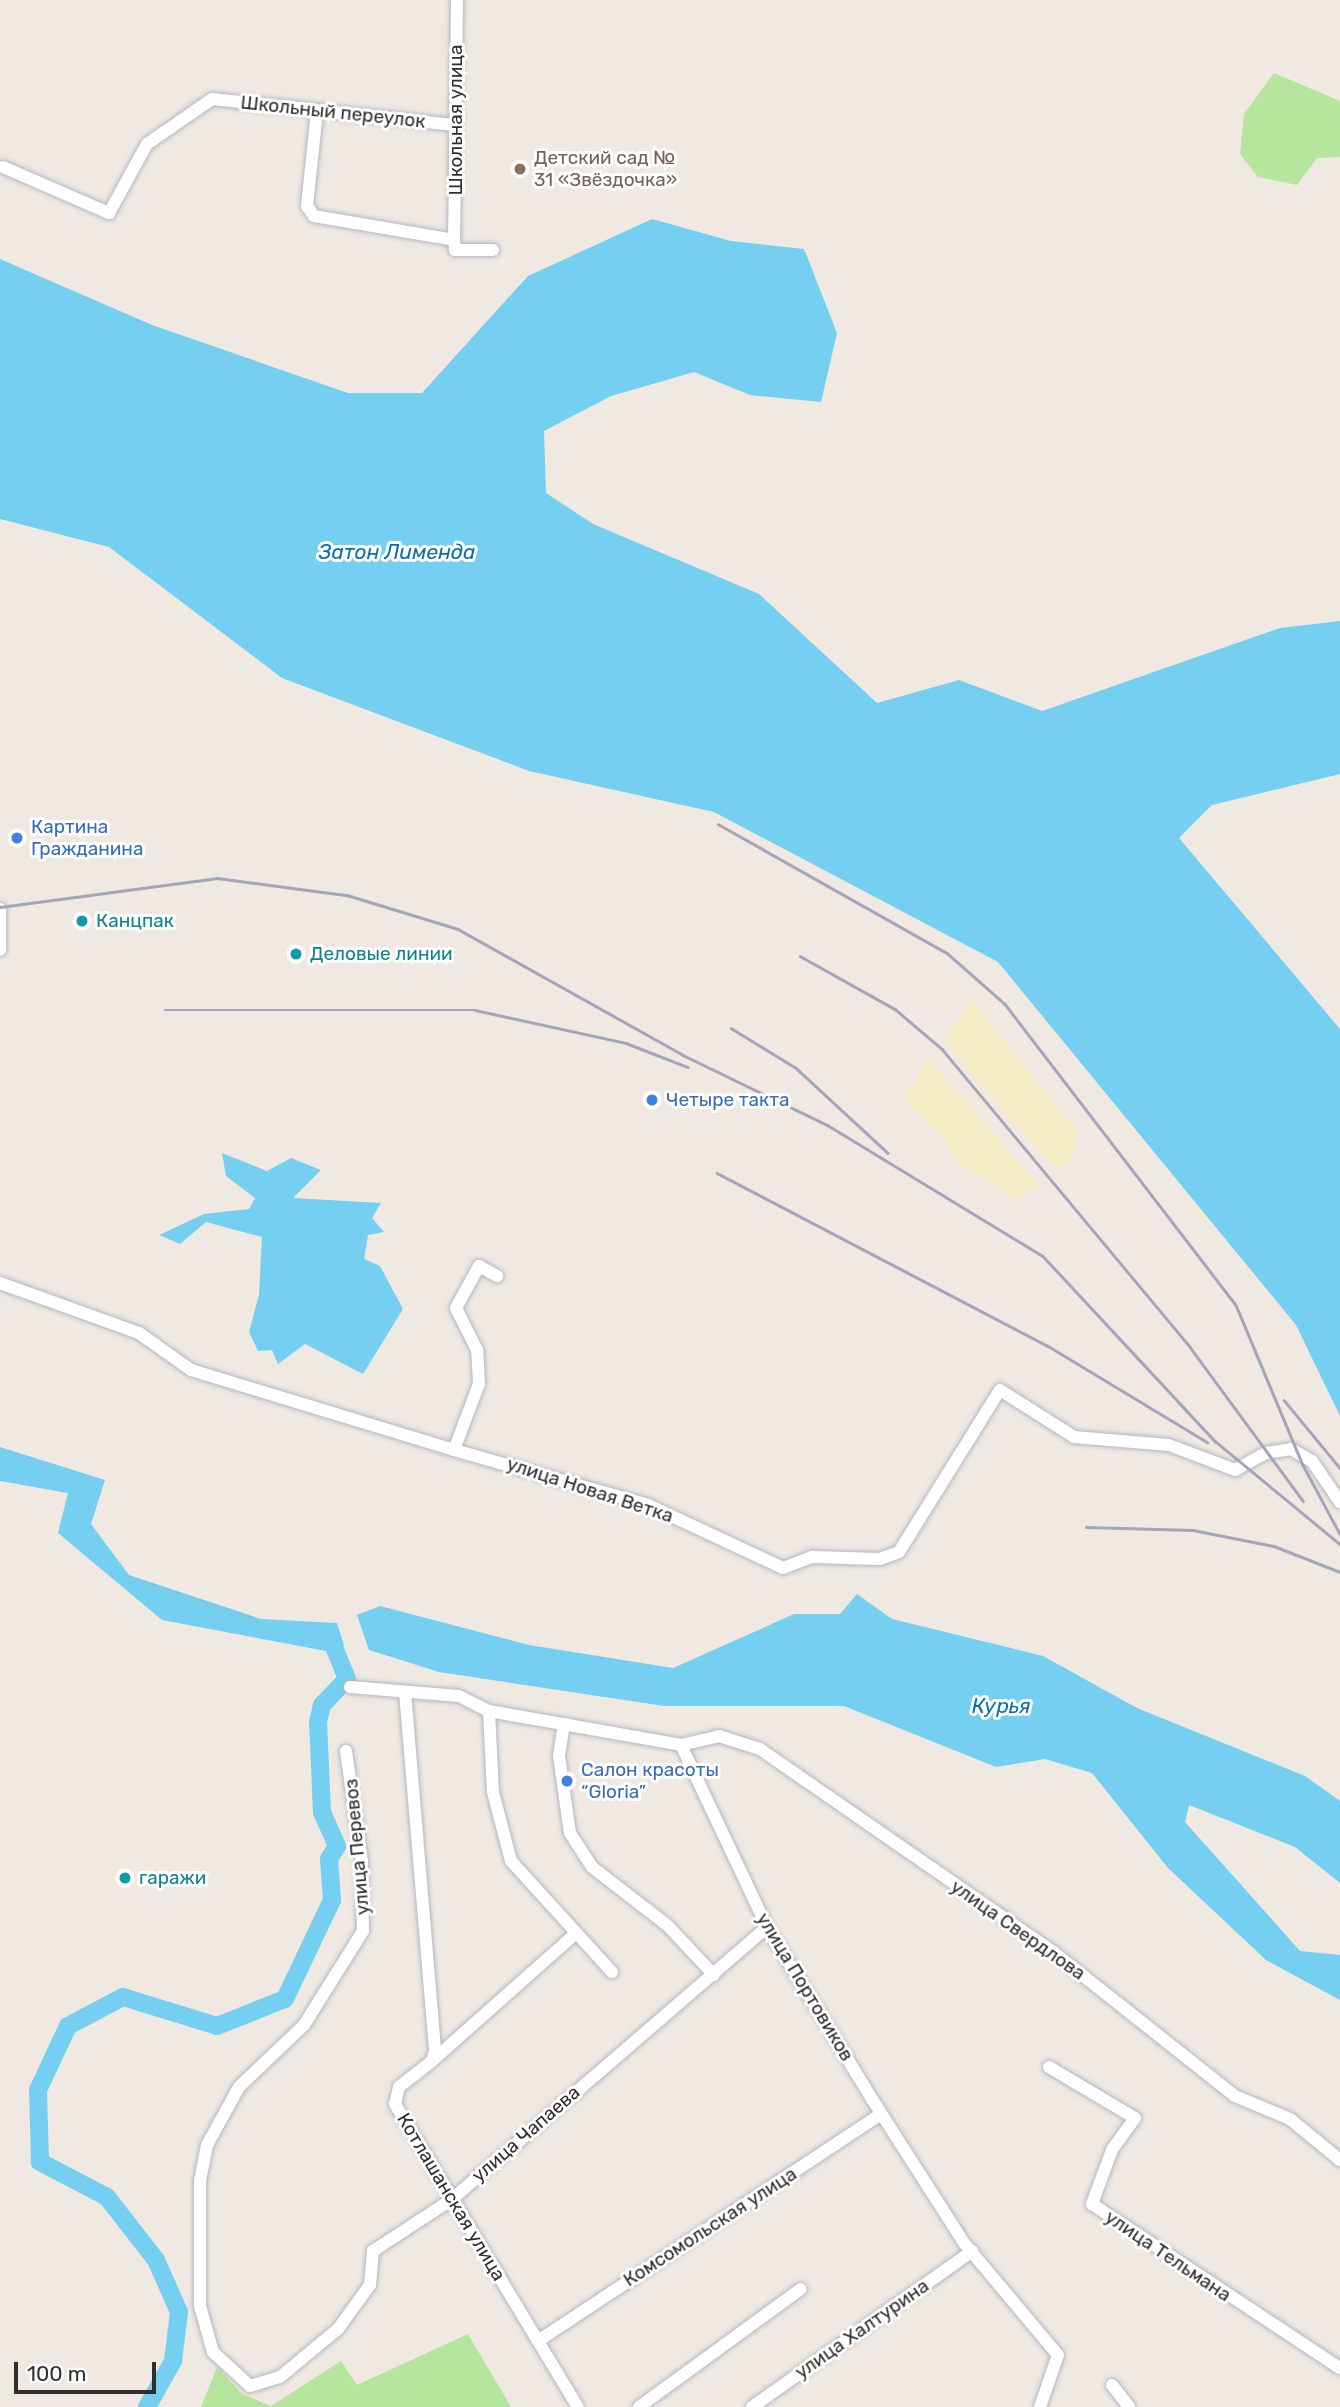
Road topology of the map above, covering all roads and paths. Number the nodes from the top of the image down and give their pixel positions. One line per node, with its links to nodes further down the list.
1 (457, 0): 3 (street, Школьная улица)
2 (317, 111): 3 (street, Школьный переулок); 4 (street, Школьный переулок); 5 (street)
3 (455, 125): 5 (street, Школьная улица)
4 (3, 167)
5 (454, 240): 6 (street)
6 (493, 250)
7 (0, 909): 8 (street)
8 (0, 950)
9 (497, 1276): 11 (street)
10 (0, 1283): 11 (street, улица Новая Ветка)
11 (454, 1450): 12 (street, улица Новая Ветка)
12 (1340, 1502)
13 (349, 1687): 14 (street)
14 (405, 1692): 15 (street); 23 (street)
15 (489, 1711): 16 (street); 20 (street)
16 (564, 1724): 17 (street); 22 (street)
17 (681, 1745): 19 (street, улица Портовиков); 26 (street, улица Свердлова)
18 (346, 1751): 32 (street, улица Перевоз)
19 (768, 1927): 22 (street, улица Чапаева); 25 (street, улица Портовиков)
20 (576, 1933): 21 (street); 23 (street, Котлашанская улица)
21 (612, 1972)
22 (715, 1975): 27 (street, улица Чапаева)
23 (432, 2061): 27 (street, Котлашанская улица)
24 (1049, 2067): 31 (street, улица Тельмана)
25 (881, 2114): 28 (street, улица Портовиков); 30 (street, Комсомольская улица)
26 (1340, 2160)
27 (451, 2200): 30 (street, Котлашанская улица); 32 (street, улица Чапаева)
28 (972, 2251): 36 (street, улица Халтурина); 37 (street, улица Портовиков)
29 (801, 2289): 35 (street)
30 (538, 2341): 34 (street, Котлашанская улица)
31 (1340, 2368)
32 (240, 2379)
33 (1112, 2385): 38 (street)
34 (578, 2407)
35 (639, 2407)
36 (752, 2407)
37 (1040, 2407)
38 (1129, 2407)

